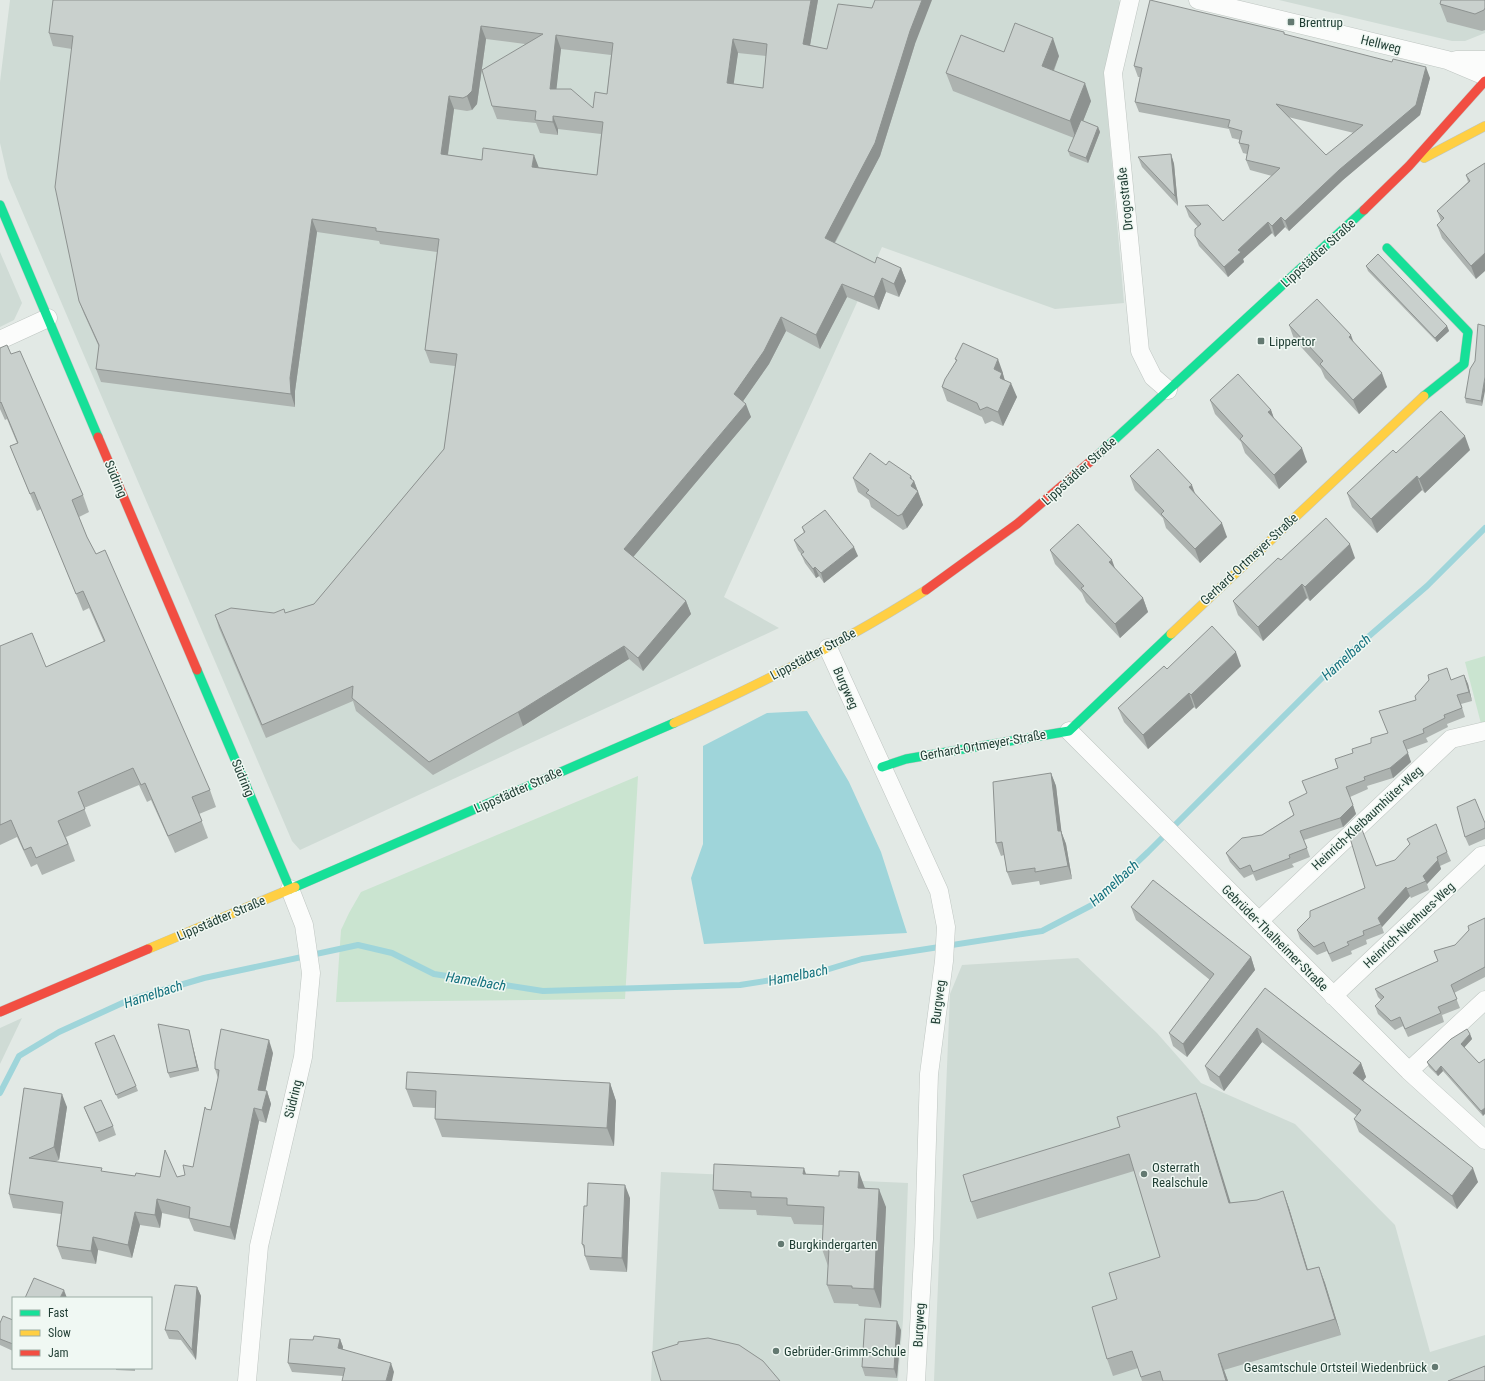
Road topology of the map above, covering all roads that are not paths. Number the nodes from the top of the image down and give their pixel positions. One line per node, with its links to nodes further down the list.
1 (1130, 0): 13 (street, Drogostraße)
2 (1198, 0): 3 (street, Hellweg)
3 (1447, 60): 4 (street, Hellweg); 5 (street, Hellweg)
4 (1485, 60)
5 (1485, 76)
6 (1485, 81): 8 (street, Lippstädter Straße)
7 (1485, 126): 8 (street)
8 (1409, 166): 13 (street, Lippstädter Straße)
9 (0, 205): 11 (street, Südring)
10 (1387, 248): 15 (street, Gerhard-Ortmeyer-Straße)
11 (48, 318): 12 (street); 19 (street, Südring)
12 (0, 340)
13 (1168, 390): 14 (street, Lippstädter Straße)
14 (828, 648): 17 (street, Burgweg); 19 (street, Lippstädter Straße)
15 (1069, 731): 17 (street, Gerhard-Ortmeyer-Straße); 20 (street, Gebrüder-Thalheimer-Straße)
16 (1485, 731): 20 (street, Heinrich-Kleibaumhüter-Weg)
17 (882, 767): 27 (street, Burgweg)
18 (1485, 855): 21 (street, Heinrich-Nienhues-Weg)
19 (290, 889): 23 (street, Lippstädter Straße); 26 (street, Südring)
20 (1258, 921): 21 (street, Gebrüder-Thalheimer-Straße)
21 (1334, 996): 24 (street, Gebrüder-Thalheimer-Straße)
22 (1485, 1000): 24 (street)
23 (0, 1012)
24 (1408, 1071): 25 (street, Gebrüder-Thalheimer-Straße)
25 (1485, 1140)
26 (247, 1381)
27 (916, 1381)

